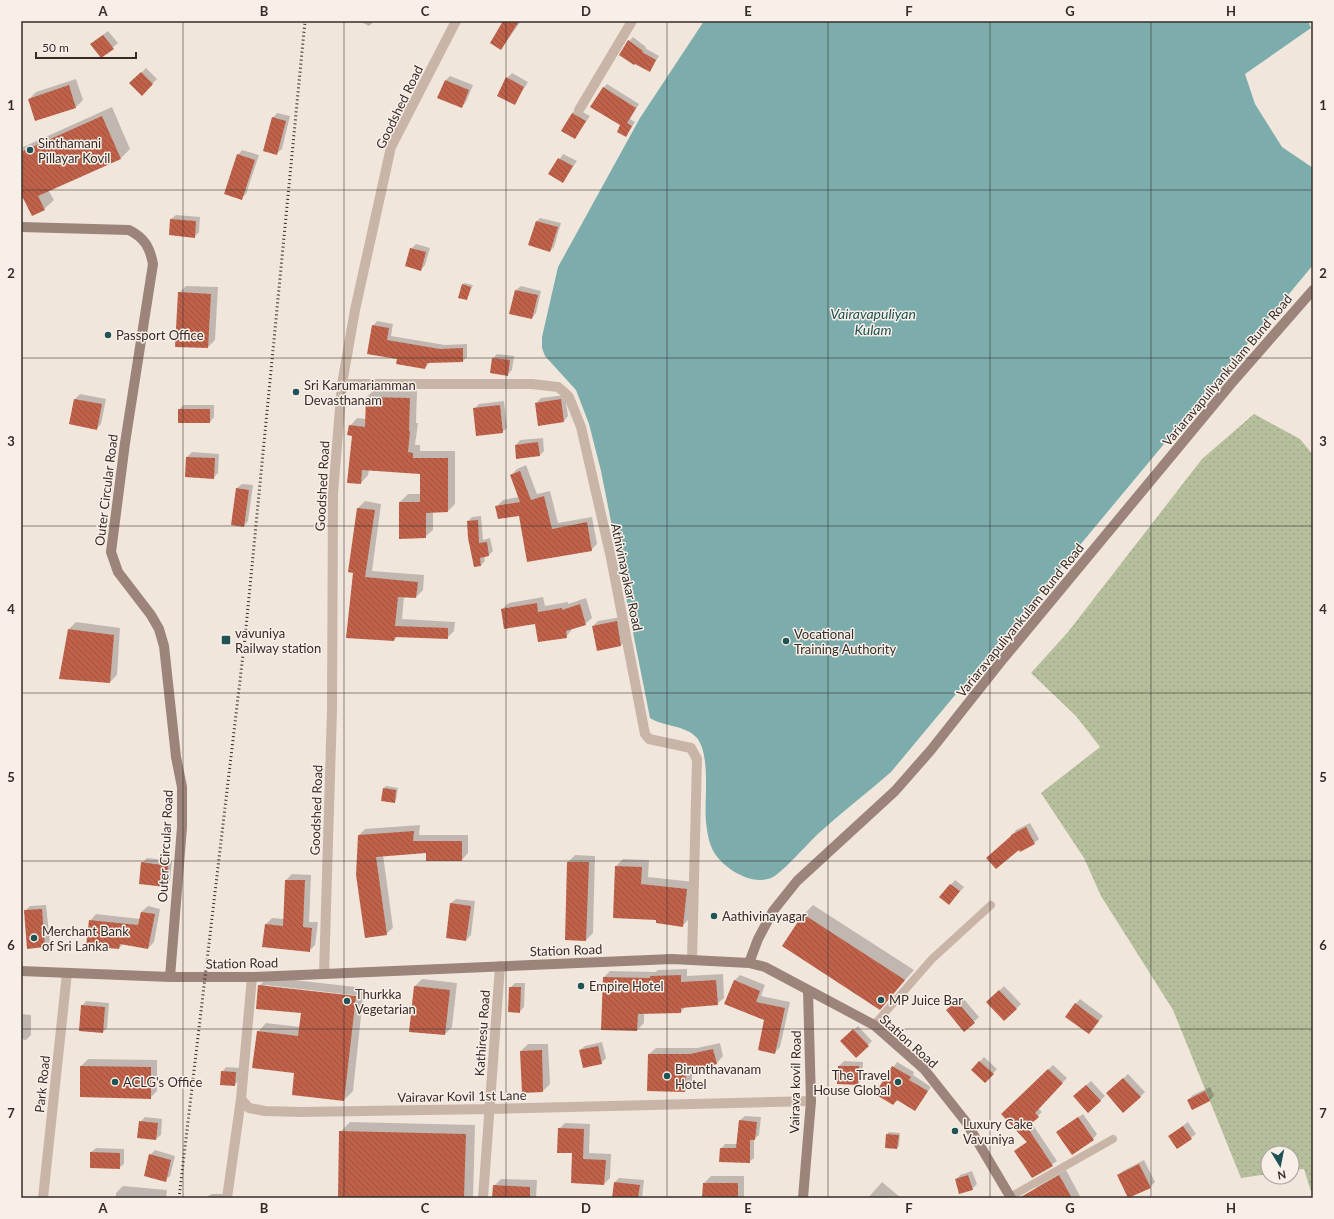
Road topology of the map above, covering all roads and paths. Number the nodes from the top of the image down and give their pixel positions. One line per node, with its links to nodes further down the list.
1 (456, 21): 6 (street, Goodshed Road)
2 (632, 21): 3 (street)
3 (579, 110)
4 (21, 227): 14 (street, Outer Circular Road)
5 (1313, 290): 9 (street, Variaravapuliyankulam Bund Road)
6 (342, 384): 8 (street, Athivinayakar Road); 13 (street, Goodshed Road)
7 (991, 905): 17 (lane)
8 (692, 960): 9 (street, Station Road); 10 (street, Station Road)
9 (749, 963): 16 (street, Station Road)
10 (500, 966): 13 (street, Station Road); 20 (street, Kathiresu Road)
11 (21, 972): 12 (street, Station Road)
12 (67, 973): 14 (street, Station Road); 23 (street, Park Road)
13 (324, 974): 15 (street, Station Road)
14 (170, 977): 15 (street, Station Road)
15 (252, 977): 18 (street)
16 (808, 990): 17 (street, Station Road); 19 (street, Vairava kovil Road)
17 (874, 1025): 22 (street, Station Road)
18 (241, 1099): 20 (street, Vairavar Kovil 1st Lane); 24 (street)
19 (811, 1101): 20 (street, Vairavar Kovil 1st Lane); 26 (street, Vairava kovil Road)
20 (489, 1109): 25 (street, Kathiresu Road)
21 (1113, 1139): 22 (lane)
22 (1011, 1197)
23 (43, 1198)
24 (228, 1198)
25 (484, 1198)
26 (803, 1198)

